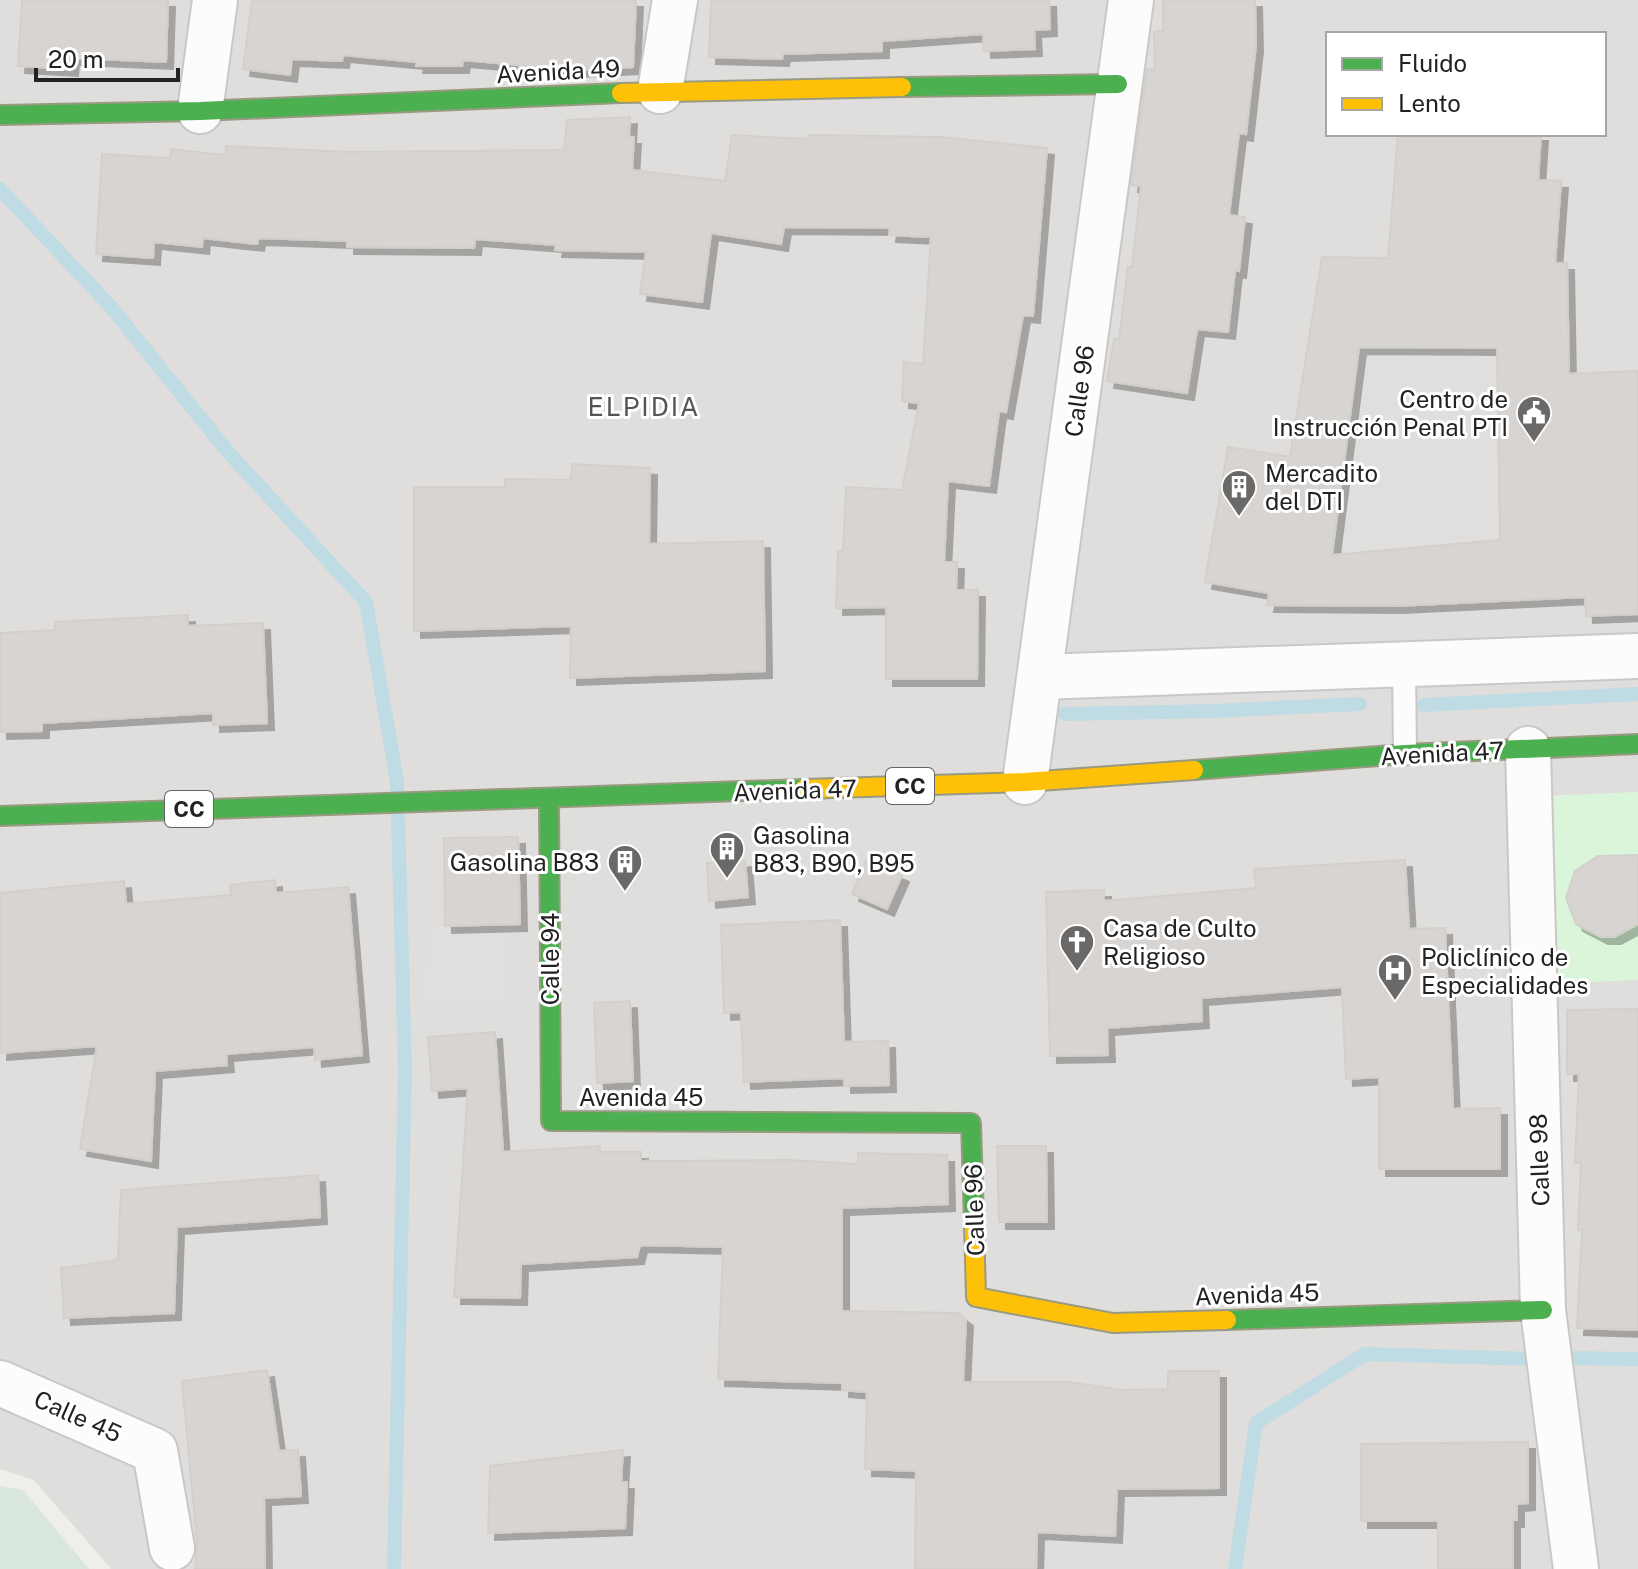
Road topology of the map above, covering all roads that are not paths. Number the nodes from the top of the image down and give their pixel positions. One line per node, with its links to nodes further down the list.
1 (215, 0): 6 (street)
2 (675, 0): 5 (street)
3 (1131, 0): 4 (street, Calle 96)
4 (1118, 84): 5 (street, Avenida 49); 10 (street, Calle 96)
5 (660, 91): 6 (street, Avenida 49)
6 (200, 111): 7 (street, Avenida 49)
7 (0, 115)
8 (1638, 656): 9 (street)
9 (1404, 664): 10 (street); 13 (lane)
10 (1040, 677): 14 (street, Calle 96)
11 (1638, 744): 12 (street, Avenida 47 / CC)
12 (1528, 749): 13 (street, Avenida 47 / CC); 20 (street, Calle 98)
13 (1405, 754): 14 (street, Avenida 47 / CC)
14 (1025, 782): 15 (street, Avenida 47 / CC)
15 (549, 798): 16 (street, Avenida 47 / CC); 17 (street, Calle 94)
16 (0, 816)
17 (551, 1121): 18 (street, Avenida 45)
18 (971, 1123): 19 (street, Calle 96)
19 (976, 1297): 20 (street, Avenida 45)
20 (1543, 1310): 23 (street, Calle 98)
21 (0, 1383): 22 (street, Calle 45)
22 (172, 1548)
23 (1576, 1569)

